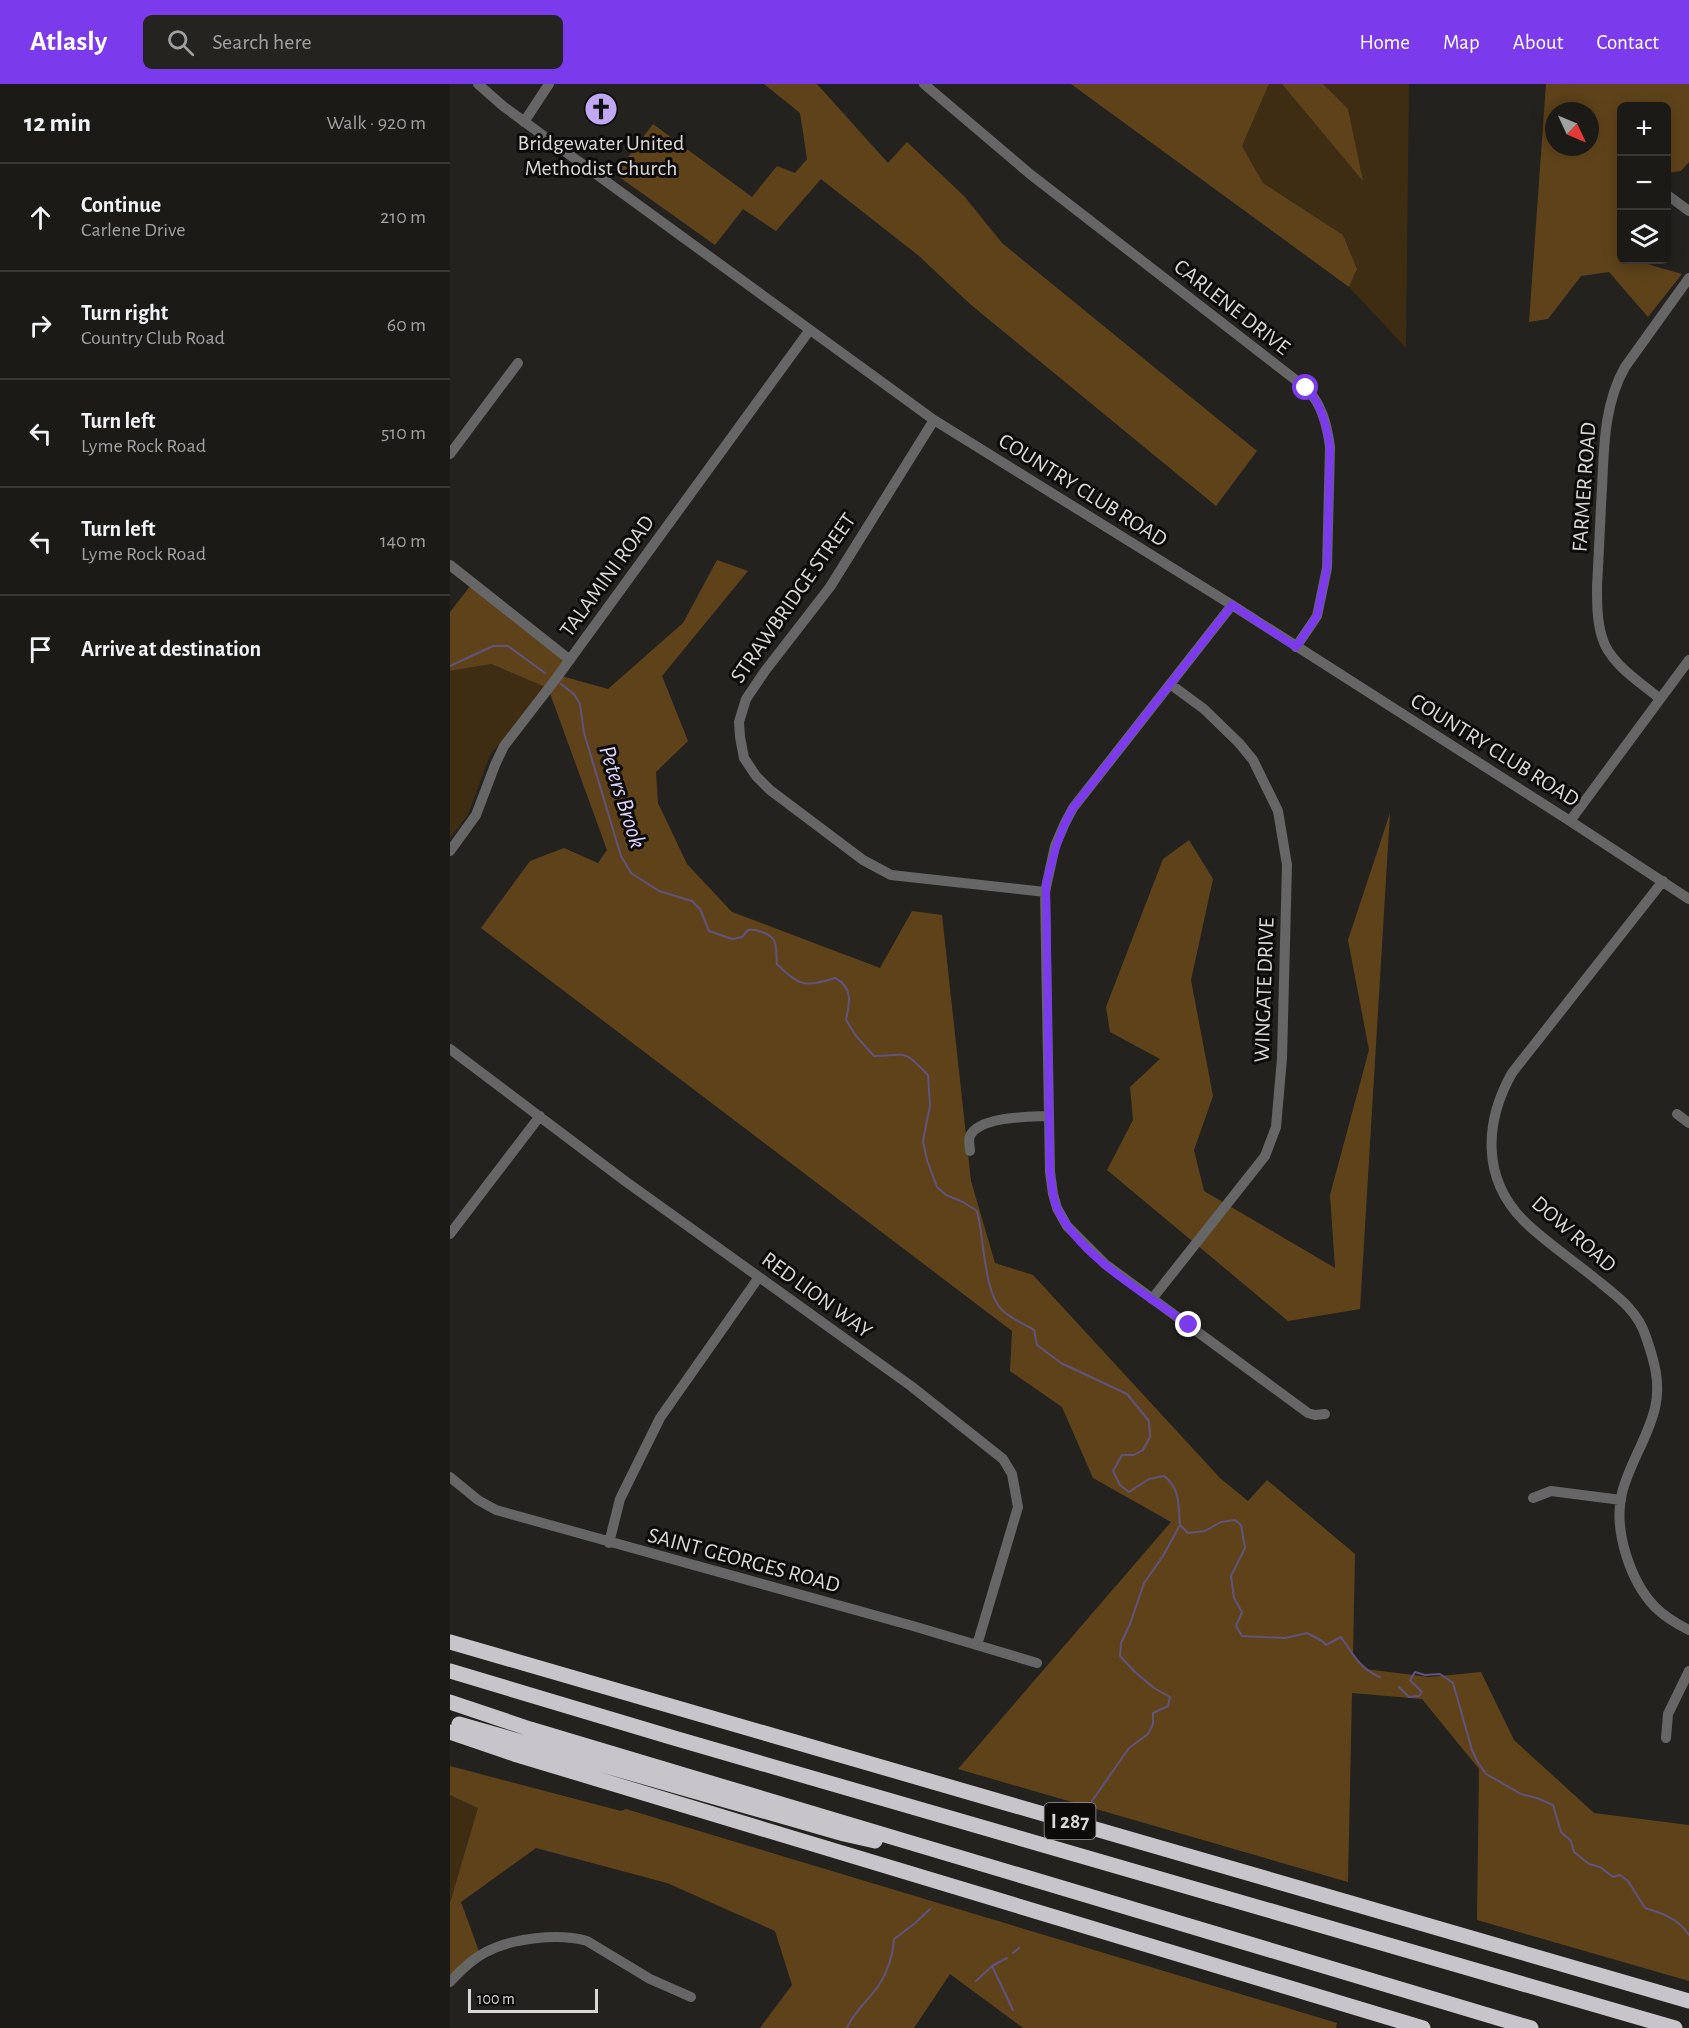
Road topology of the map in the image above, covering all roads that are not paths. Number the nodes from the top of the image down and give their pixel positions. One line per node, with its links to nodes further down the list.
1 (478, 84): 4 (street, COUNTRY CLUB ROAD)
2 (549, 84): 4 (street)
3 (924, 84): 14 (street, CARLENE DRIVE)
4 (524, 122): 8 (street, COUNTRY CLUB ROAD)
5 (1671, 198): 6 (street)
6 (1689, 211)
7 (1689, 278): 18 (street, FARMER ROAD)
8 (809, 331): 10 (street, COUNTRY CLUB ROAD); 15 (street, TALAMINI ROAD)
9 (518, 363): 11 (street)
10 (934, 420): 13 (street, COUNTRY CLUB ROAD); 22 (street, STRAWBRIDGE STREET)
11 (450, 454)
12 (450, 565): 15 (street)
13 (1232, 605): 14 (street, COUNTRY CLUB ROAD); 17 (street)
14 (1296, 647): 19 (street, COUNTRY CLUB ROAD)
15 (570, 660): 20 (street, TALAMINI ROAD)
16 (1689, 660): 18 (street)
17 (1170, 684): 22 (street); 32 (street, WINGATE DRIVE)
18 (1659, 698): 19 (street)
19 (1570, 820): 21 (street, COUNTRY CLUB ROAD)
20 (450, 851)
21 (1662, 881): 23 (street, COUNTRY CLUB ROAD); 36 (street, DOW ROAD)
22 (1045, 892): 27 (street)
23 (1689, 899)
24 (450, 1049): 26 (street, RED LION WAY)
25 (1677, 1114): 28 (street)
26 (540, 1116): 30 (street); 31 (street, RED LION WAY)
27 (1048, 1116): 29 (street); 32 (street)
28 (1689, 1123)
29 (970, 1150)
30 (450, 1234)
31 (759, 1277): 37 (street); 40 (street, RED LION WAY)
32 (1152, 1299): 33 (street)
33 (1325, 1414)
34 (450, 1477): 37 (street, SAINT GEORGES ROAD)
35 (1533, 1498): 36 (street)
36 (1621, 1500): 38 (street, DOW ROAD)
37 (609, 1543): 40 (street, SAINT GEORGES ROAD)
38 (1689, 1630)
39 (450, 1642): 51 (highway, I 287)
40 (977, 1645): 41 (street, SAINT GEORGES ROAD)
41 (1037, 1663)
42 (450, 1671): 54 (highway, I 287)
43 (1689, 1671): 47 (street)
44 (450, 1702): 48 (highway)
45 (450, 1722): 48 (highway)
46 (450, 1731): 52 (highway)
47 (1666, 1738)
48 (965, 1859): 53 (highway)
49 (450, 1982): 50 (street)
50 (691, 1997)
51 (1689, 2001)
52 (1423, 2028)
53 (1531, 2028)
54 (1675, 2028)

